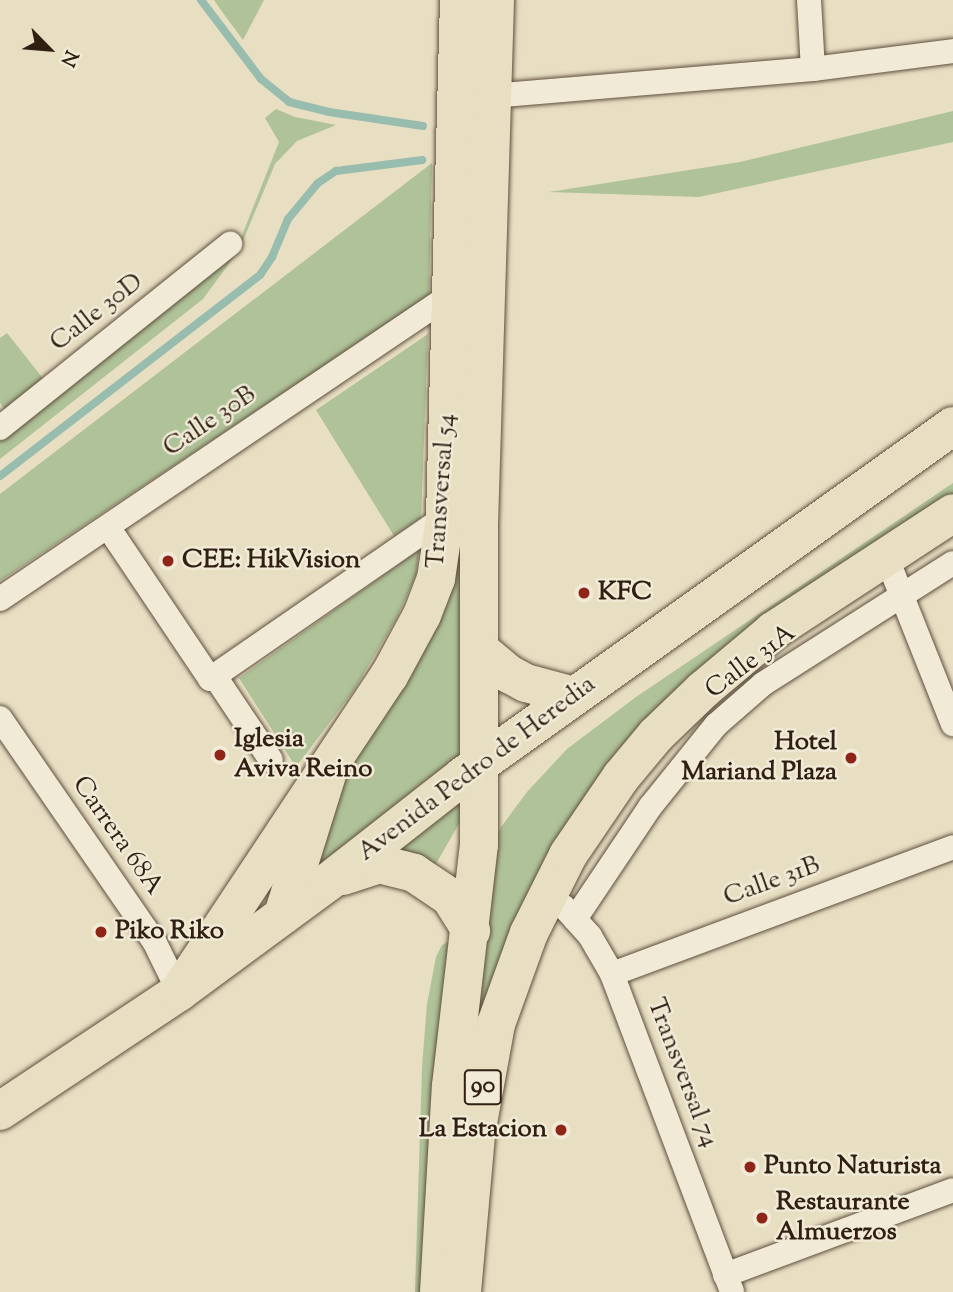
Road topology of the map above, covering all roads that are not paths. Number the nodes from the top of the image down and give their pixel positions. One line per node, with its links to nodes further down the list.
1 (459, 0): 6 (main road, Transversal 54)
2 (495, 0): 6 (main road, Transversal 54)
3 (809, 0): 5 (street)
4 (953, 51): 5 (street)
5 (813, 69): 6 (street)
6 (480, 104): 7 (main road, Transversal 54)
7 (472, 173): 9 (main road, Transversal 54); 19 (main road, Transversal 54)
8 (230, 244): 10 (street, Calle 30D)
9 (452, 294): 13 (main road, Transversal 54); 14 (street, Calle 30B)
10 (1, 425)
11 (953, 426): 21 (main road, Avenida Pedro de Heredia)
12 (953, 513): 15 (main road)
13 (446, 517): 20 (street); 26 (main road, Transversal 54)
14 (108, 527): 18 (street, Calle 30B); 20 (street)
15 (887, 556): 17 (street); 29 (main road)
16 (953, 563): 17 (street, Calle 31A)
17 (902, 595): 23 (street); 31 (street, Calle 31A)
18 (0, 599)
19 (479, 649): 21 (main road); 25 (main road, Transversal 54)
20 (212, 677): 24 (street)
21 (573, 696): 25 (main road, Avenida Pedro de Heredia)
22 (0, 718): 34 (street, Carrera 68A)
23 (953, 724)
24 (271, 760)
25 (477, 766): 28 (main road, Avenida Pedro de Heredia); 32 (main road, 90)
26 (329, 768): 30 (main road); 34 (main road, Transversal 54)
27 (953, 847): 33 (street, Calle 31B)
28 (328, 882): 30 (main road, Avenida Pedro de Heredia); 32 (main road)
29 (548, 893): 31 (street, Transversal 74); 39 (main road, 90)
30 (283, 915): 34 (main road, Avenida Pedro de Heredia)
31 (575, 919): 33 (street, Transversal 74)
32 (471, 931): 38 (main road, 90)
33 (612, 974): 37 (street, Transversal 74)
34 (179, 992): 35 (main road, Avenida Pedro de Heredia)
35 (0, 1111)
36 (953, 1190): 37 (street)
37 (729, 1283)
38 (439, 1292)
39 (462, 1292)

